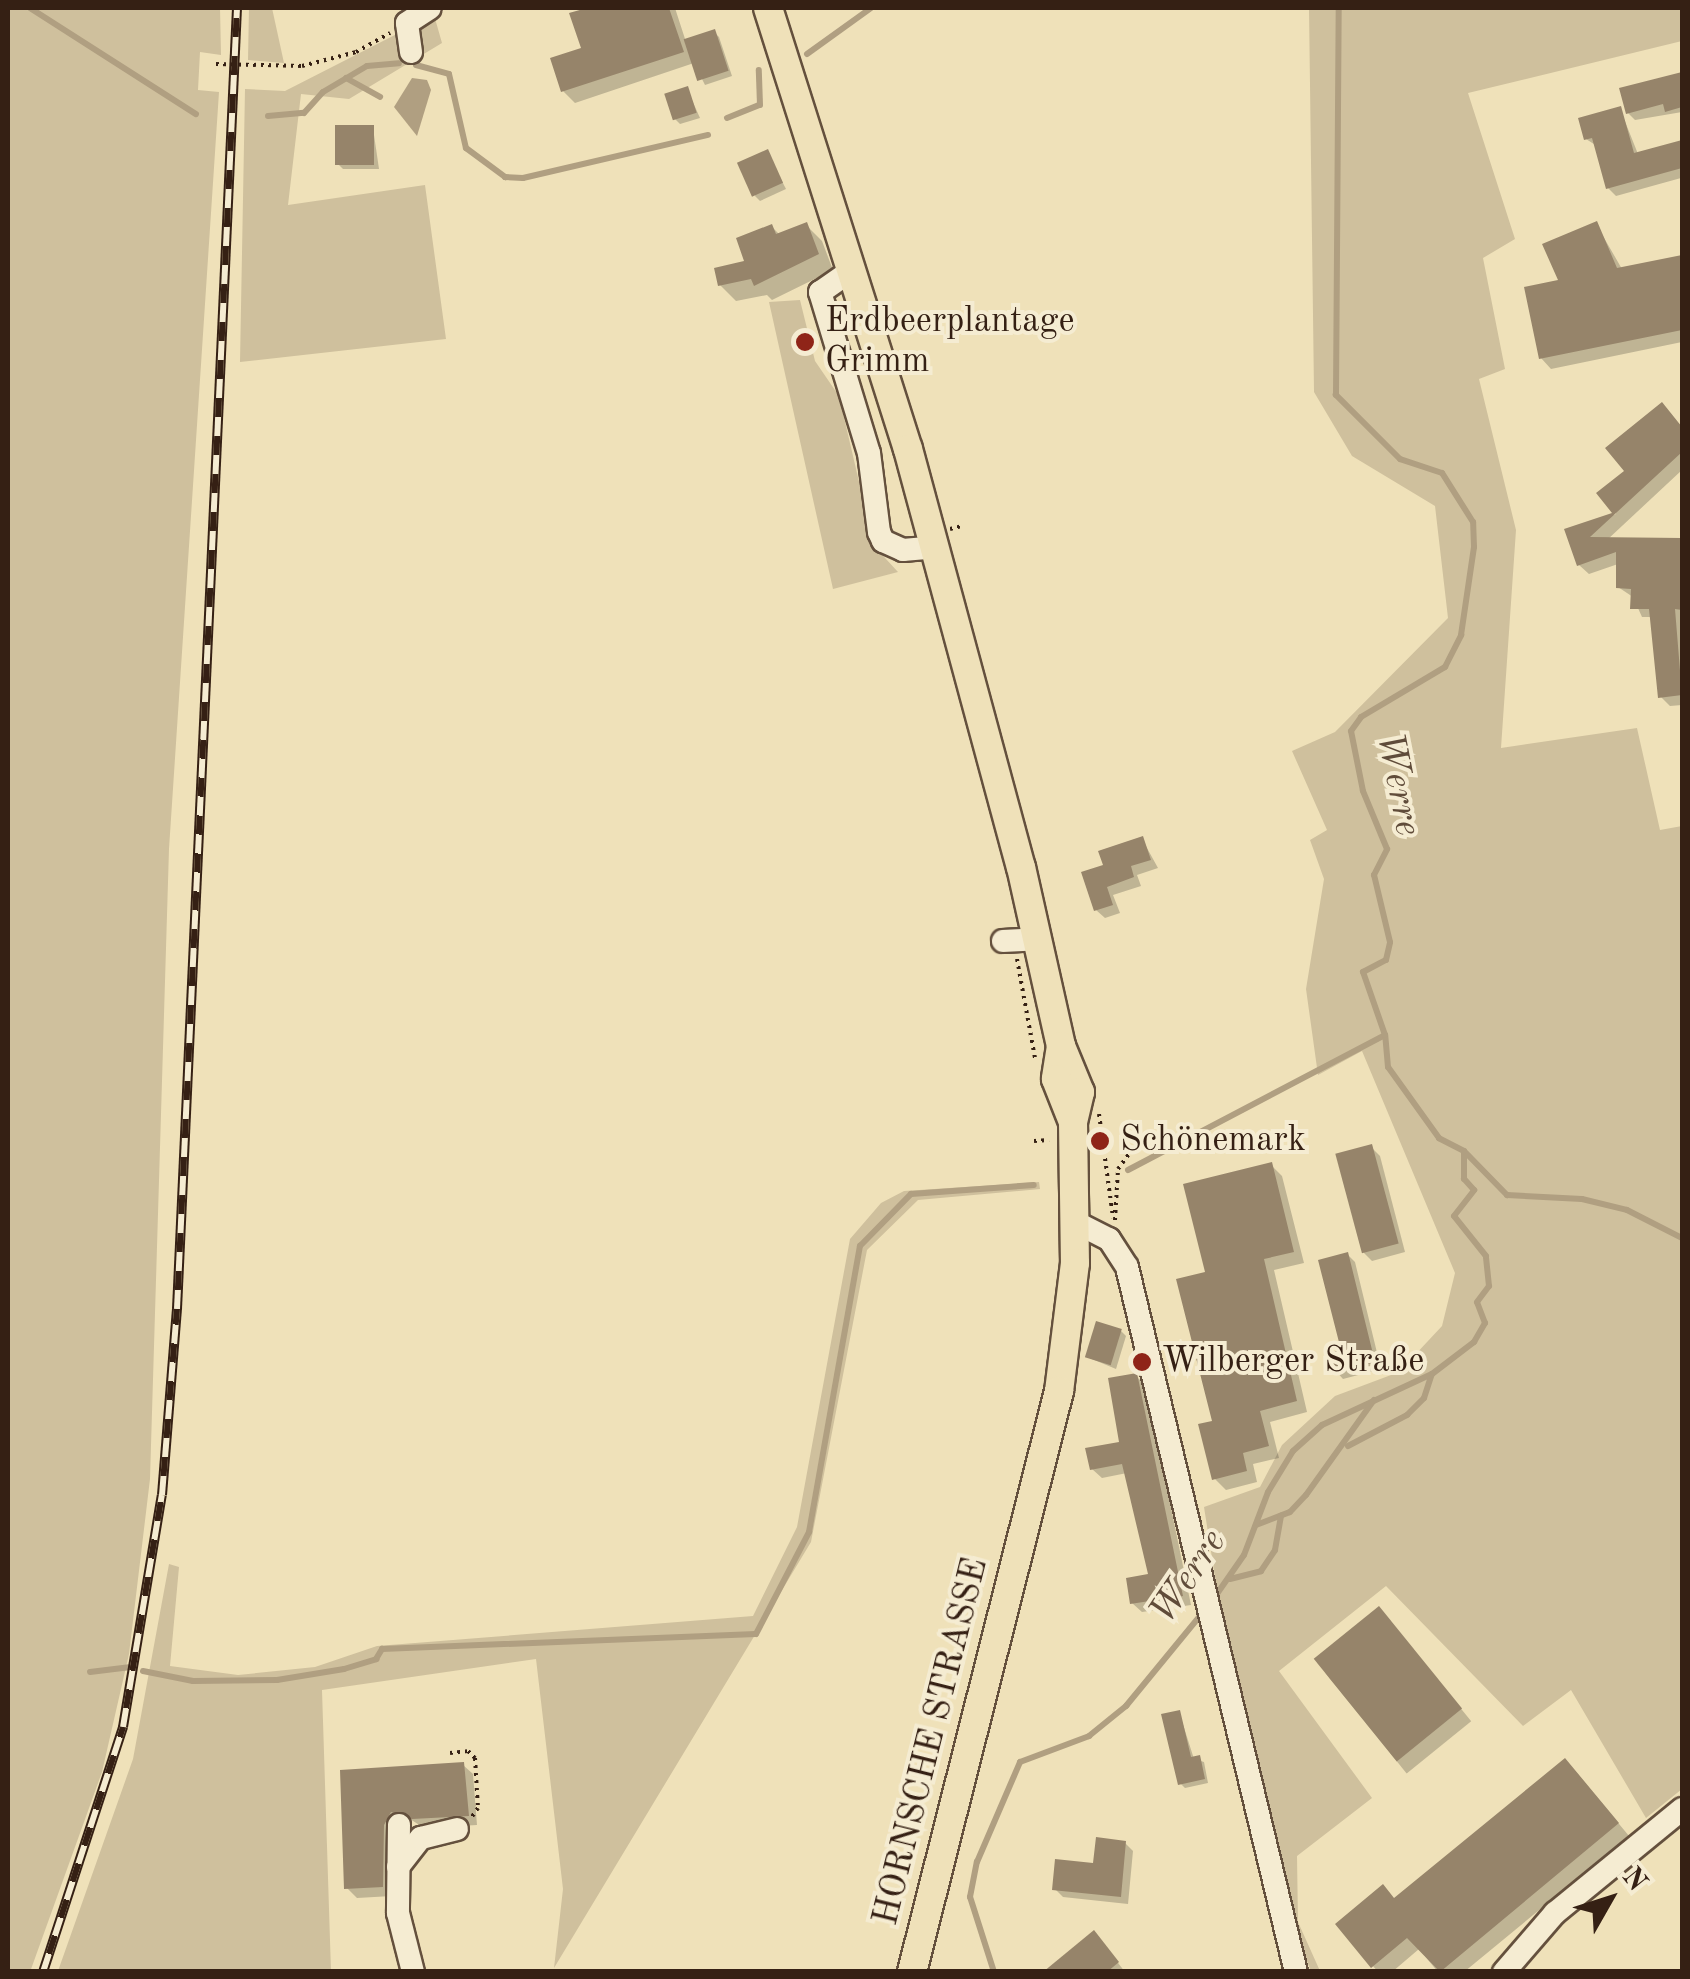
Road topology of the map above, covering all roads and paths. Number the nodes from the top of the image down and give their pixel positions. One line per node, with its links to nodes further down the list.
1 (430, 8): 4 (street)
2 (768, 8): 6 (main road)
3 (380, 39): 5 (path)
4 (411, 52)
5 (216, 64)
6 (852, 270): 7 (main road); 7 (street)
7 (934, 547): 8 (main road)
8 (1037, 939): 9 (street); 11 (main road)
9 (1003, 941)
10 (1096, 1102): 15 (path)
11 (1061, 1122): 13 (path); 14 (main road)
12 (1132, 1150): 15 (path)
13 (1052, 1155)
14 (1077, 1223): 15 (street); 22 (main road, HORNSCHE STRASSE)
15 (1112, 1230): 23 (street)
16 (450, 1752): 19 (path)
17 (1682, 1809): 24 (street)
18 (398, 1825): 20 (street)
19 (457, 1829): 20 (street)
20 (398, 1867): 21 (street)
21 (413, 1972)
22 (912, 1972)
23 (1296, 1972)
24 (1504, 1972)

